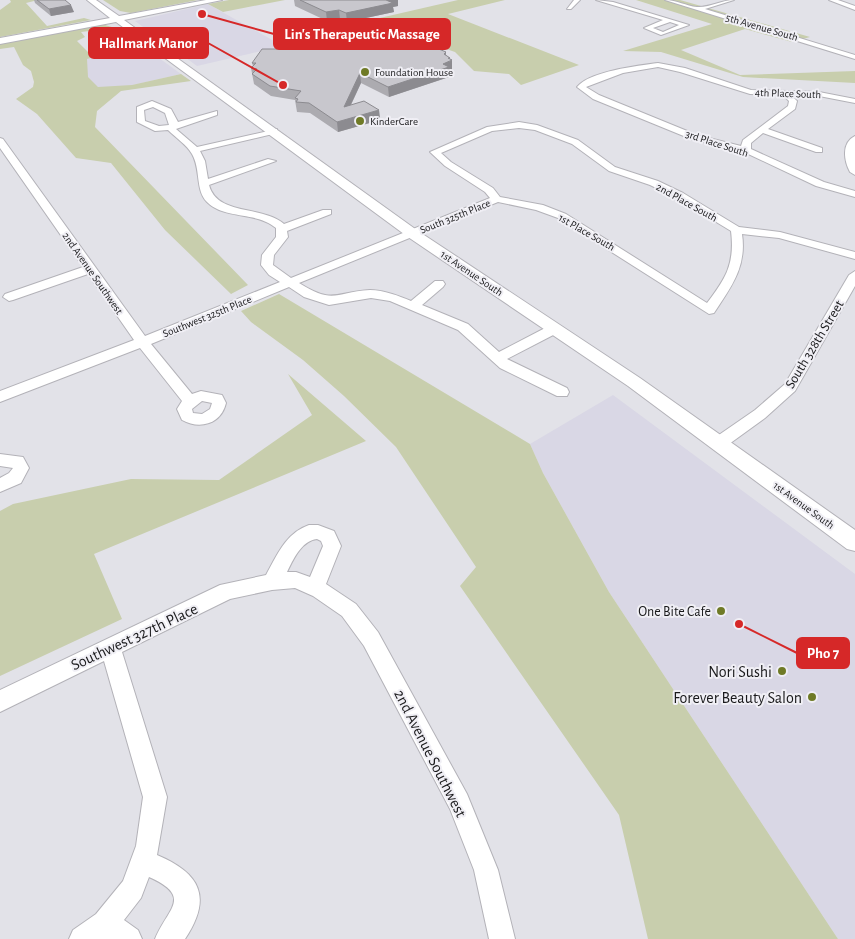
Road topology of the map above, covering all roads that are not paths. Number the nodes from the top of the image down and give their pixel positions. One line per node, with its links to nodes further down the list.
1 (91, 0): 13 (main road, 1st Avenue South)
2 (218, 0): 13 (main road)
3 (577, 0): 10 (street)
4 (599, 0): 9 (street)
5 (622, 0): 9 (street)
6 (668, 0): 12 (street, 5th Avenue South)
7 (730, 0): 12 (street)
8 (832, 0): 11 (street)
9 (611, 3): 14 (street)
10 (569, 8)
11 (855, 8)
12 (699, 9): 16 (street, 5th Avenue South)
13 (118, 19): 15 (main road); 22 (main road, 1st Avenue South)
14 (670, 20)
15 (0, 41)
16 (855, 57)
17 (581, 87): 18 (street, 4th Place South); 26 (street, 3rd Place South)
18 (784, 92): 19 (street, 4th Place South); 21 (street)
19 (855, 101)
20 (214, 114): 25 (street)
21 (762, 130): 26 (street); 27 (street)
22 (274, 131): 25 (street); 36 (main road, 1st Avenue South)
23 (855, 139): 29 (street)
24 (0, 141): 38 (street, 2nd Avenue Southwest)
25 (194, 150): 30 (street)
26 (746, 150): 31 (street, 3rd Place South)
27 (819, 150)
28 (271, 161): 30 (street)
29 (855, 172)
30 (205, 183): 34 (street)
31 (855, 194)
32 (497, 199): 35 (street, 1st Place South); 35 (street, 2nd Place South); 36 (street, South 325th Place)
33 (327, 212): 34 (street)
34 (282, 229): 40 (street)
35 (736, 230): 37 (street, 2nd Place South)
36 (414, 234): 40 (street, Southwest 325th Place); 45 (main road, 1st Avenue South)
37 (855, 256)
38 (89, 269): 42 (street); 46 (street, 2nd Avenue Southwest)
39 (855, 275): 51 (street, South 328th Street)
40 (290, 282): 43 (street); 46 (street, Southwest 325th Place)
41 (440, 284): 43 (street)
42 (5, 295): 44 (street)
43 (413, 306): 47 (street)
44 (1, 308)
45 (554, 328): 47 (street); 51 (main road, 1st Avenue South)
46 (142, 342): 49 (street, Southwest 325th Place); 50 (street, 2nd Avenue Southwest)
47 (497, 359): 48 (street)
48 (562, 392)
49 (0, 397)
50 (190, 401)
51 (719, 444): 54 (main road, 1st Avenue South)
52 (0, 460): 53 (street)
53 (0, 486)
54 (855, 542)
55 (272, 582): 56 (street, Southwest 327th Place); 56 (street); 57 (street, Southwest 327th Place)
56 (317, 589): 64 (street, 2nd Avenue Southwest)
57 (110, 646): 58 (street, Southwest 327th Place); 59 (street)
58 (0, 701)
59 (142, 861): 60 (street); 63 (street)
60 (105, 923): 61 (street); 62 (street)
61 (82, 939)
62 (129, 939)
63 (168, 939)
64 (502, 939)

